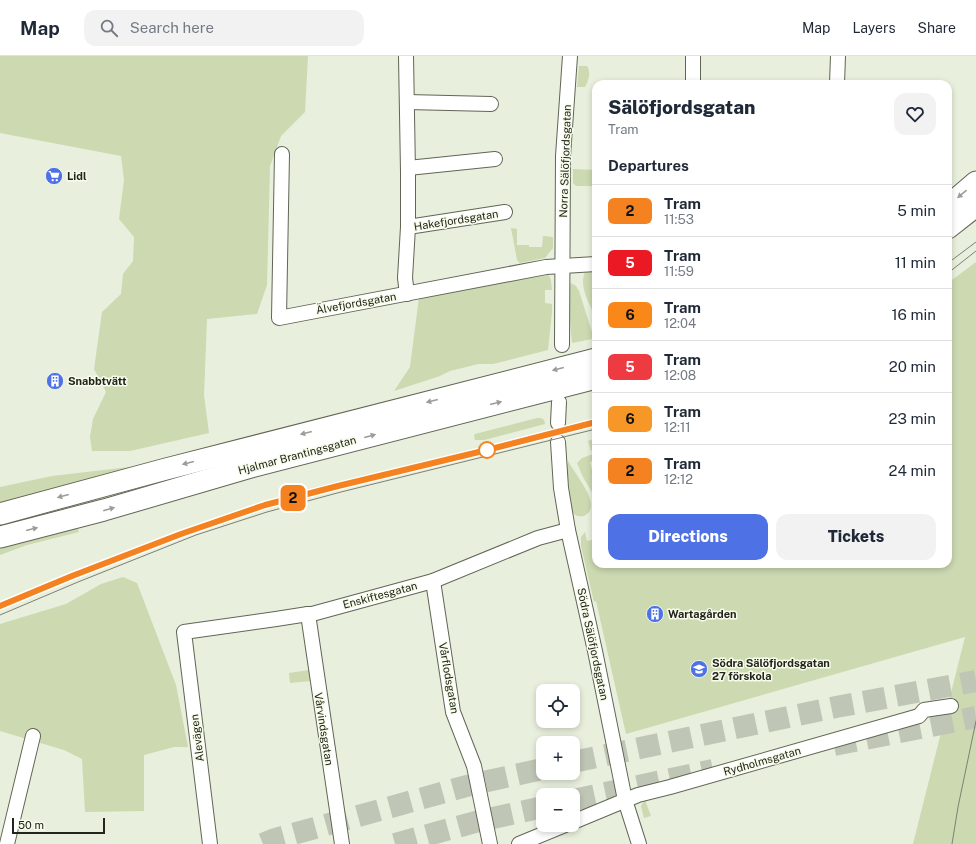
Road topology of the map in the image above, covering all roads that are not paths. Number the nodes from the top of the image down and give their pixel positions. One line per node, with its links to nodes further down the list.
1 (406, 56): 7 (street, Hakefjordsgatan)
2 (570, 56): 19 (street, Norra Sälöfjordsgatan)
3 (693, 56): 5 (street)
4 (838, 56): 6 (street)
5 (693, 80)
6 (837, 80)
7 (407, 102): 8 (street); 11 (street, Hakefjordsgatan)
8 (491, 104)
9 (282, 154): 20 (street, Älvefjordsgatan)
10 (495, 159): 11 (street)
11 (408, 168): 17 (street, Hakefjordsgatan)
12 (976, 182): 13 (main road, one-way to 13)
13 (952, 203)
14 (976, 206): 16 (main road)
15 (505, 212): 17 (street, Hakefjordsgatan)
16 (952, 225)
17 (408, 227): 20 (street, Hakefjordsgatan)
18 (592, 264): 19 (street, Älvefjordsgatan)
19 (563, 266): 20 (street, Älvefjordsgatan); 21 (street)
20 (407, 294)
21 (562, 345)
22 (592, 360): 27 (main road, Hjalmar Brantingsgatan, one-way to 27)
23 (592, 379): 29 (main road, Hjalmar Brantingsgatan, one-way to 23)
24 (559, 402): 25 (street)
25 (558, 424)
26 (558, 442): 28 (street, Södra Sälöfjordsgatan)
27 (0, 514)
28 (568, 530): 30 (street, Enskiftesgatan); 35 (street, Södra Sälöfjordsgatan)
29 (2, 538)
30 (433, 580): 31 (street, Enskiftesgatan); 41 (street, Vårflodsgatan)
31 (308, 614): 32 (street, Enskiftesgatan); 40 (street, Vårvindsgatan)
32 (184, 632): 39 (street, Alevägen)
33 (951, 706): 35 (street, Rydholmsgatan)
34 (33, 736): 38 (street)
35 (625, 800): 36 (street, Rydholmsgatan); 43 (street, Södra Sälöfjordsgatan)
36 (580, 819)
37 (549, 832): 42 (street)
38 (7, 844)
39 (210, 844)
40 (342, 844)
41 (490, 844)
42 (519, 844)
43 (639, 844)

